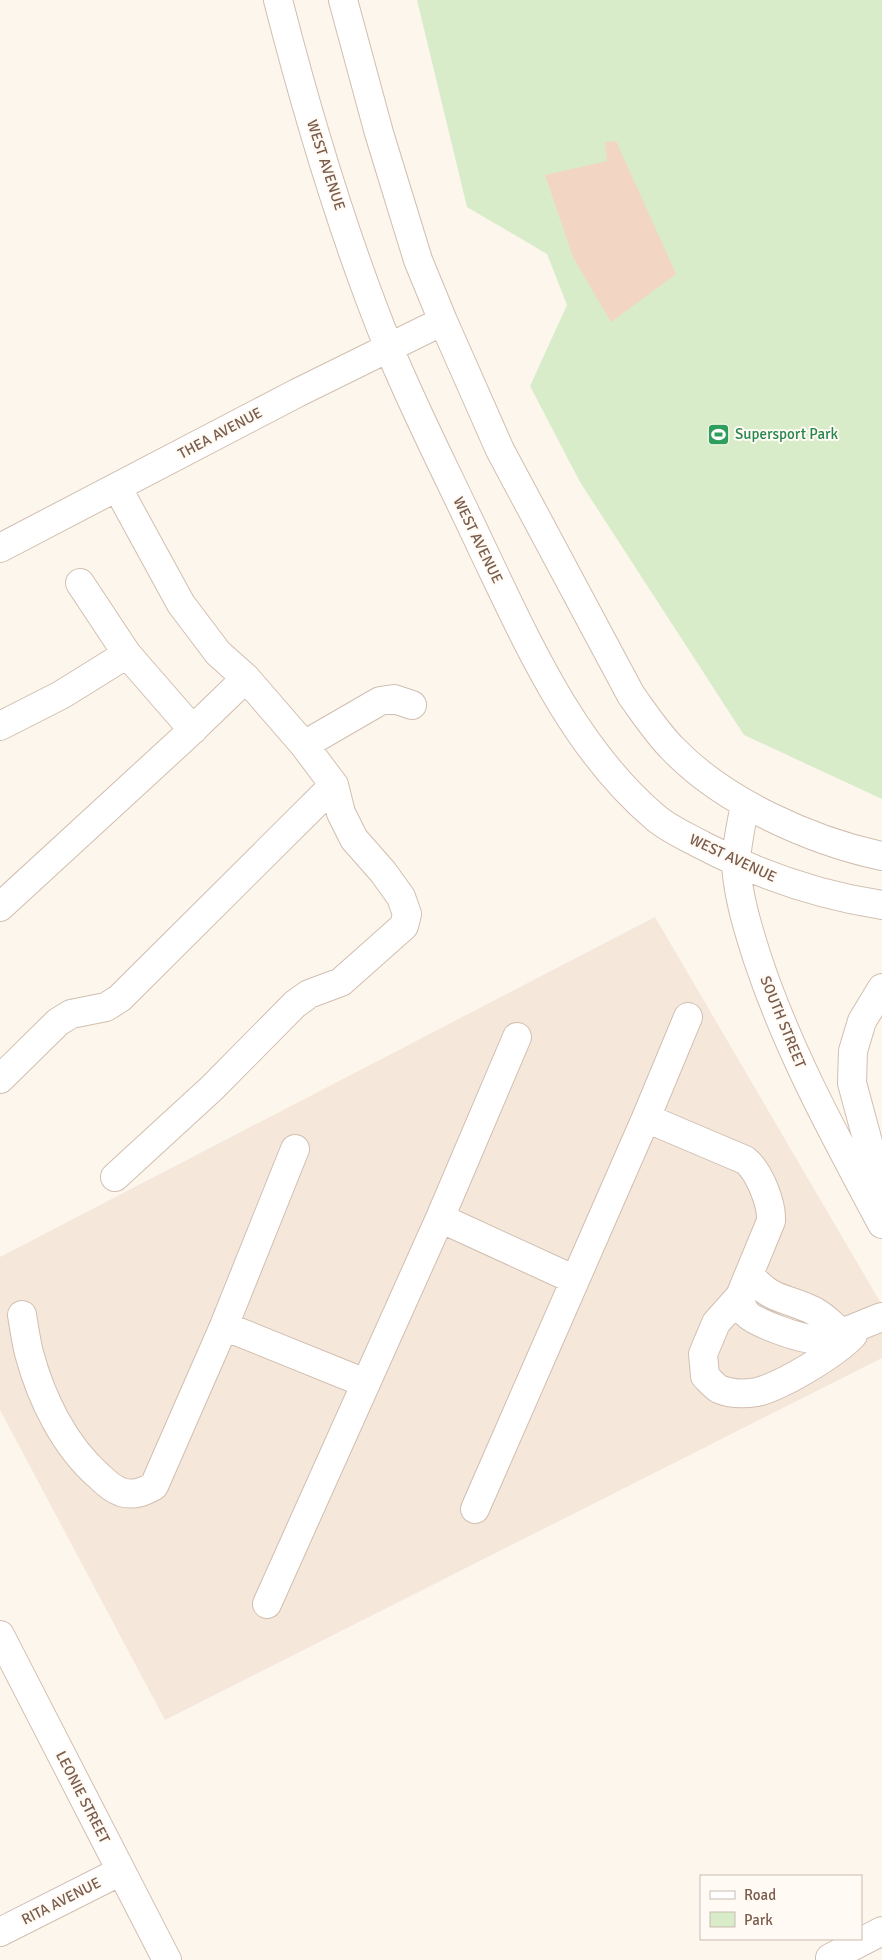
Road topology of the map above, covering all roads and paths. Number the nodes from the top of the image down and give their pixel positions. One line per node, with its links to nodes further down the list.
1 (278, 0): 4 (street, WEST AVENUE)
2 (343, 0): 3 (street)
3 (443, 321): 4 (street, THEA AVENUE); 15 (street)
4 (389, 348): 5 (street, THEA AVENUE); 17 (street, WEST AVENUE)
5 (117, 487): 6 (street, THEA AVENUE); 9 (street)
6 (0, 548)
7 (80, 583): 8 (street)
8 (127, 654): 11 (street); 12 (street)
9 (246, 678): 12 (street); 13 (street)
10 (412, 704): 13 (street)
11 (0, 726)
12 (193, 730): 19 (street)
13 (304, 745): 14 (street)
14 (334, 785): 23 (street); 26 (street)
15 (745, 804): 16 (street); 17 (street, SOUTH STREET)
16 (882, 856)
17 (736, 863): 18 (street, WEST AVENUE); 29 (street, SOUTH STREET)
18 (882, 905)
19 (0, 907)
20 (882, 988): 27 (street)
21 (688, 1017): 24 (street)
22 (517, 1037): 28 (street)
23 (0, 1079)
24 (646, 1118): 30 (street); 31 (street)
25 (296, 1149): 34 (street)
26 (115, 1177)
27 (882, 1194)
28 (440, 1218): 30 (street); 35 (street)
29 (882, 1224)
30 (575, 1280): 36 (street)
31 (744, 1285): 33 (street); 33 (street)
32 (22, 1315): 34 (street)
33 (873, 1320)
34 (224, 1326): 35 (street)
35 (365, 1383): 37 (street)
36 (475, 1509)
37 (267, 1604)
38 (0, 1634): 39 (street, LEONIE STREET)
39 (121, 1871): 41 (street, RITA AVENUE); 43 (street, LEONIE STREET)
40 (882, 1931): 42 (street)
41 (0, 1932)
42 (830, 1958)
43 (168, 1960)

